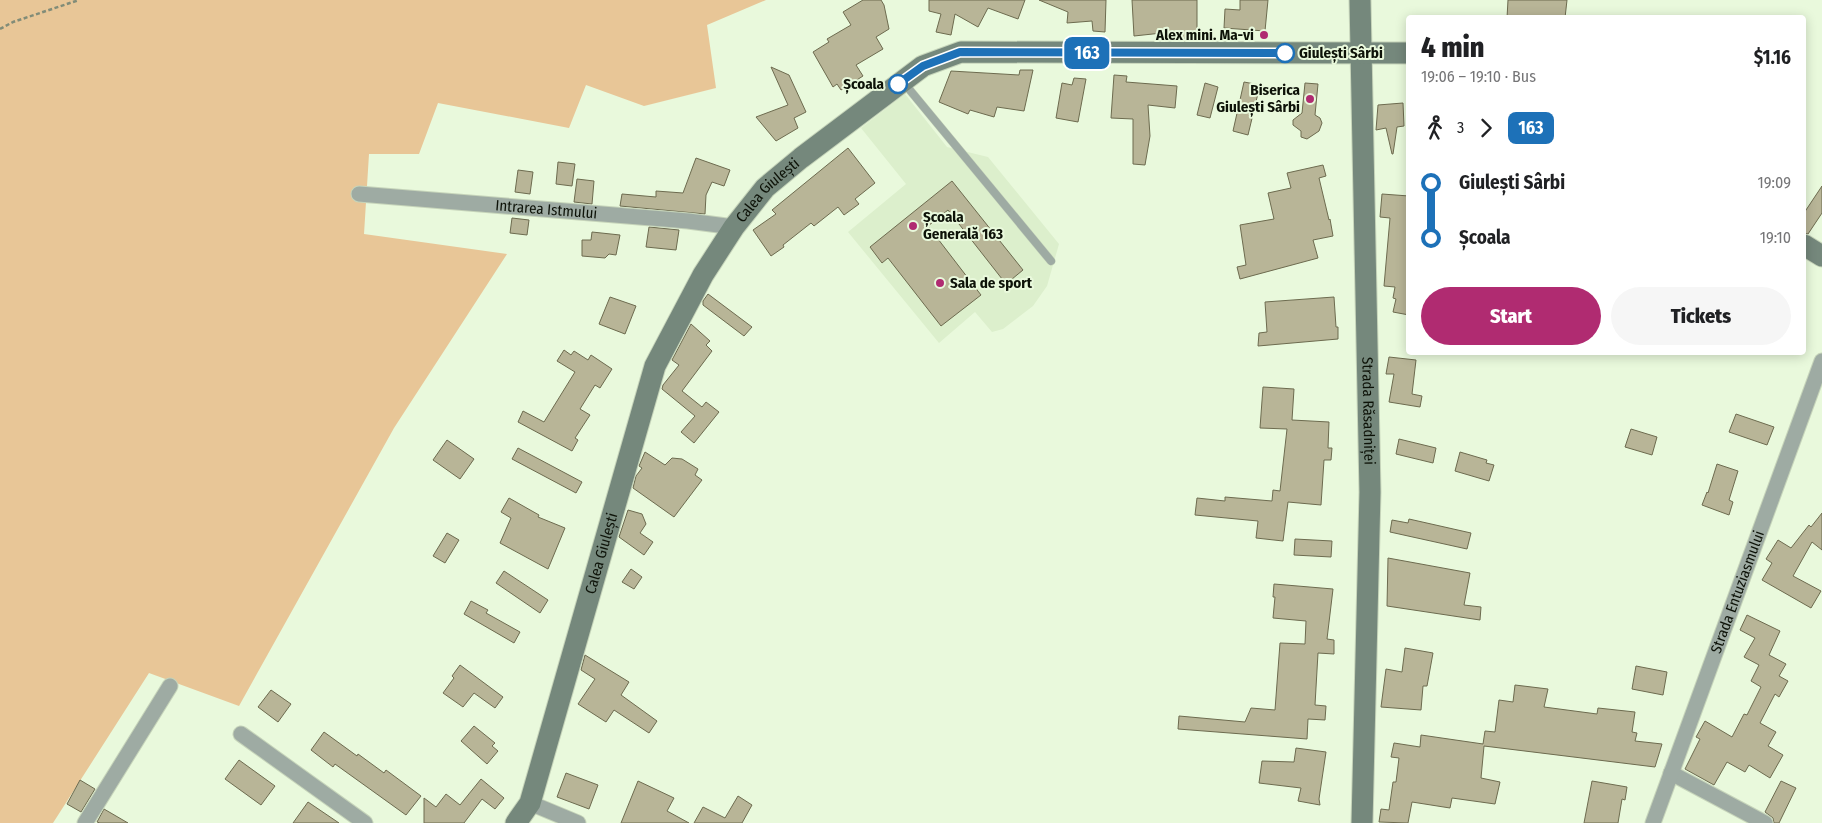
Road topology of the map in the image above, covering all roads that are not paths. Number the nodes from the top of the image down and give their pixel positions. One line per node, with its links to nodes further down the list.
1 (1360, 0): 2 (main road, Strada Răsadniței)
2 (1361, 53): 3 (main road, Calea Giulești); 4 (main road, Calea Giulești); 19 (main road, Strada Răsadniței)
3 (1406, 53)
4 (902, 81): 6 (main road, Calea Giulești); 9 (lane)
5 (359, 194): 6 (street, Intrarea Istmului)
6 (734, 227): 14 (main road, Calea Giulești)
7 (1806, 246): 8 (main road)
8 (1822, 256)
9 (1051, 261)
10 (1822, 361): 13 (street, Strada Entuziasmului)
11 (170, 686): 15 (street)
12 (240, 734): 16 (street)
13 (1671, 773): 20 (street, Strada Entuziasmului); 21 (street)
14 (530, 803): 17 (main road, Calea Giulești); 18 (street)
15 (85, 823)
16 (365, 823)
17 (516, 823)
18 (578, 823)
19 (1362, 823)
20 (1652, 823)
21 (1766, 823)

